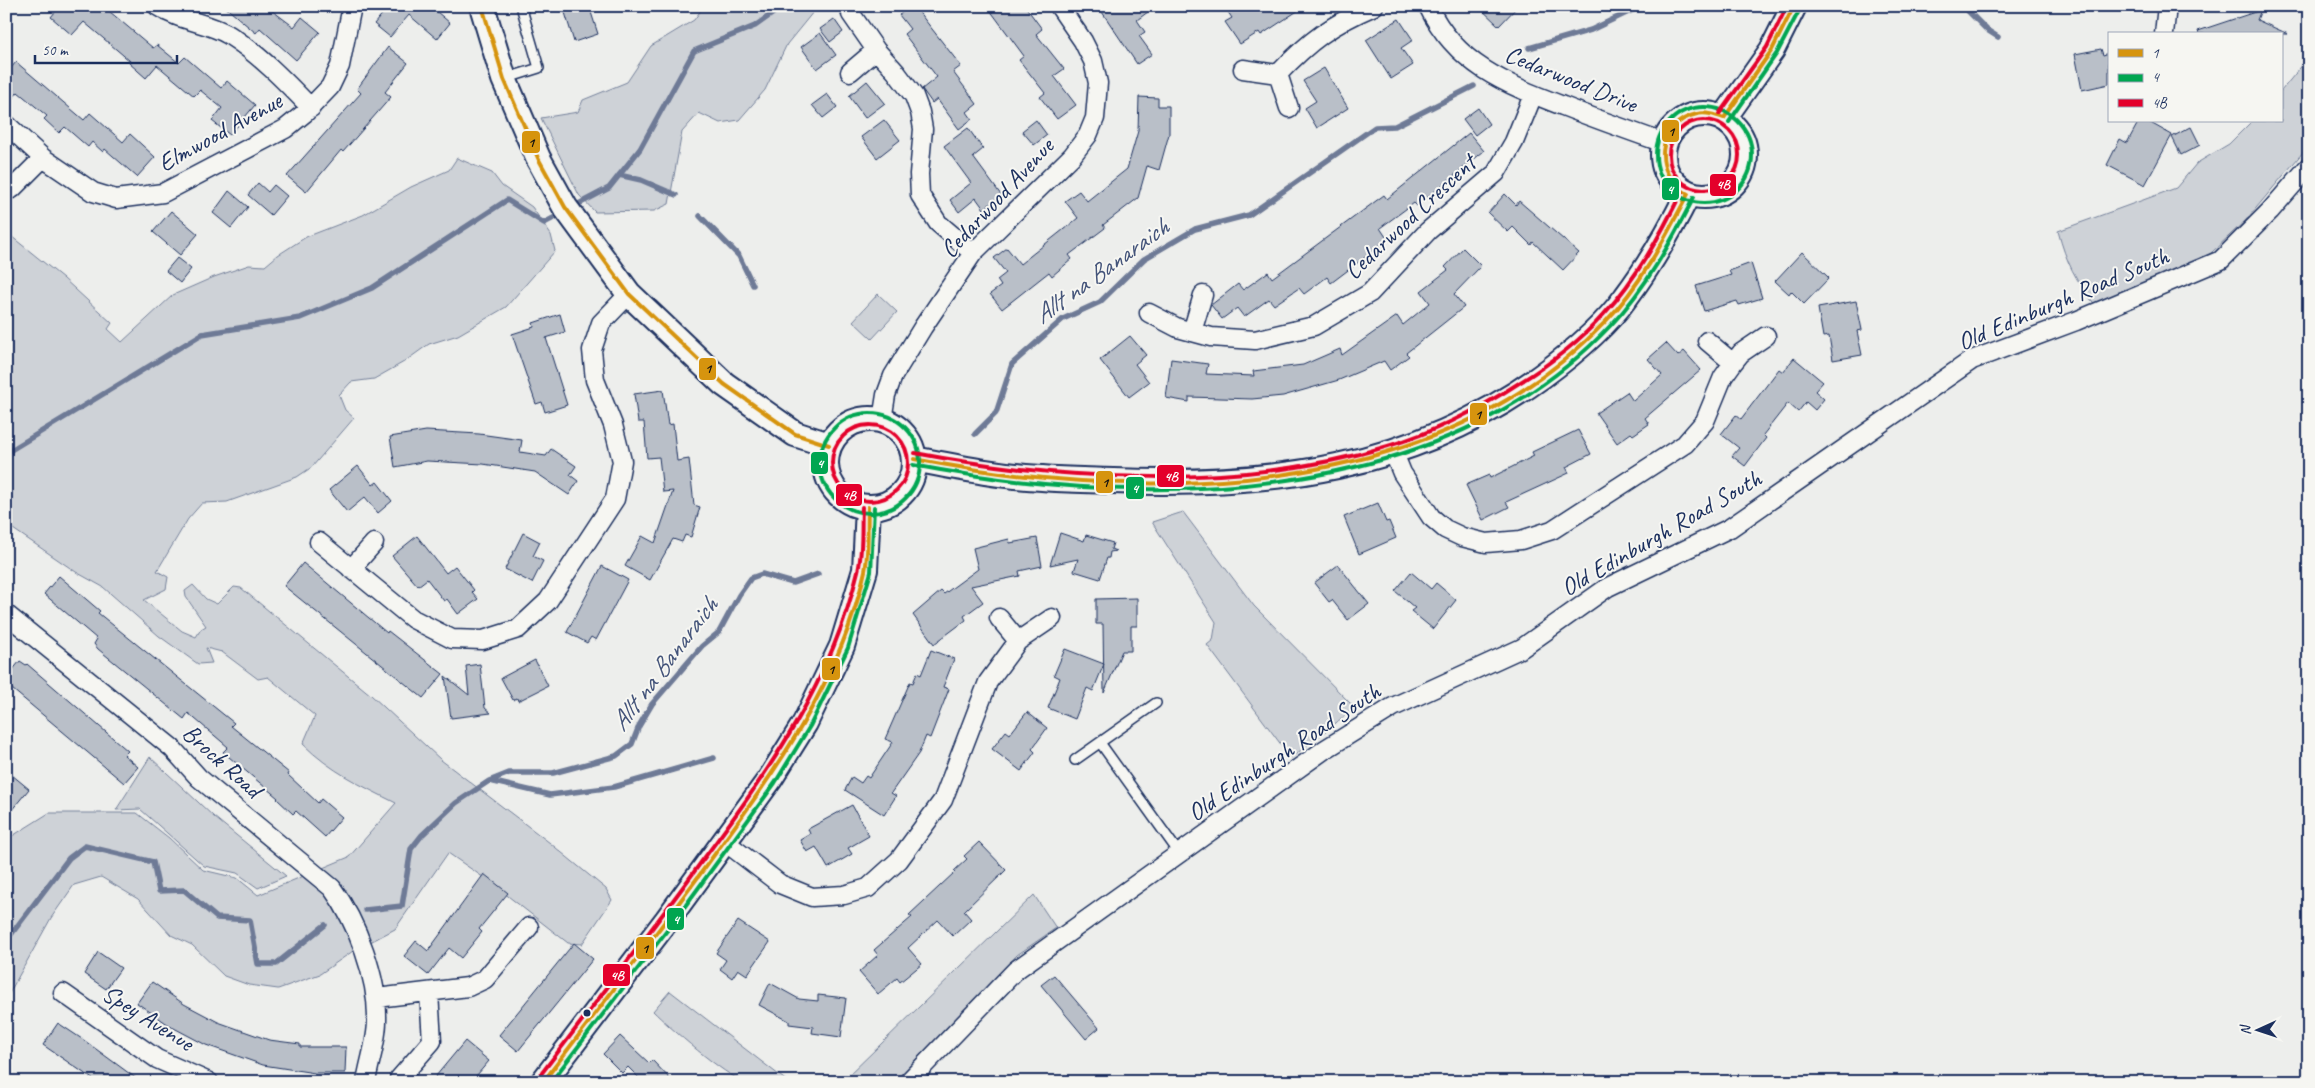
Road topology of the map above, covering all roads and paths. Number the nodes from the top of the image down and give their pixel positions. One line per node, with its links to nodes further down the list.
1 (157, 6): 19 (street, Elmwood Avenue)
2 (352, 6): 19 (street, Elmwood Avenue)
3 (482, 6): 17 (street)
4 (521, 6): 17 (lane)
5 (1059, 6): 28 (street, Cedarwood Avenue)
6 (1374, 6): 16 (street)
7 (1428, 6): 18 (street, Cedarwood Drive)
8 (1794, 6): 21 (street)
9 (2163, 6): 10 (street)
10 (2167, 6): 12 (street)
11 (851, 14): 13 (street)
12 (2164, 32)
13 (876, 50): 15 (street); 28 (street)
14 (1243, 69): 16 (street)
15 (850, 72)
16 (1278, 74): 20 (street)
17 (504, 79): 29 (street)
18 (1533, 94): 23 (street, Cedarwood Drive); 32 (street, Cedarwood Crescent)
19 (311, 108): 24 (street, Elmwood Avenue)
20 (1289, 108)
21 (1724, 118): 23 (street); 27 (street)
22 (6, 124): 24 (street, Elmwood Avenue)
23 (1664, 143): 27 (street)
24 (43, 158): 26 (street)
25 (2309, 166): 52 (street, Old Edinburgh Road South)
26 (12, 189)
27 (1688, 194): 38 (street)
28 (973, 252): 36 (street, Cedarwood Avenue)
29 (629, 294): 37 (street); 43 (street)
30 (1203, 295): 32 (street)
31 (1150, 313): 32 (street, Cedarwood Crescent)
32 (1192, 332)
33 (1766, 336): 35 (street)
34 (1707, 341): 35 (street)
35 (1733, 363): 38 (street)
36 (882, 420): 37 (street); 39 (street)
37 (829, 445): 40 (street)
38 (1393, 452): 39 (street)
39 (914, 459): 40 (street)
40 (868, 507): 51 (street)
41 (319, 542): 43 (street)
42 (374, 543): 43 (street)
43 (351, 569)
44 (6, 614): 56 (street, Brock Road)
45 (999, 618): 47 (street)
46 (1052, 618): 47 (street)
47 (1018, 641): 51 (street)
48 (1156, 703): 49 (lane)
49 (1101, 744): 50 (lane); 52 (lane)
50 (1075, 760)
51 (724, 842): 60 (street)
52 (1179, 853): 61 (street, Old Edinburgh Road South)
53 (529, 927): 55 (street)
54 (63, 993): 58 (street, Spey Avenue)
55 (429, 993): 56 (street); 57 (street)
56 (377, 998): 59 (street, Brock Road)
57 (399, 1080)
58 (209, 1082)
59 (366, 1082)
60 (543, 1082)
61 (908, 1082)

